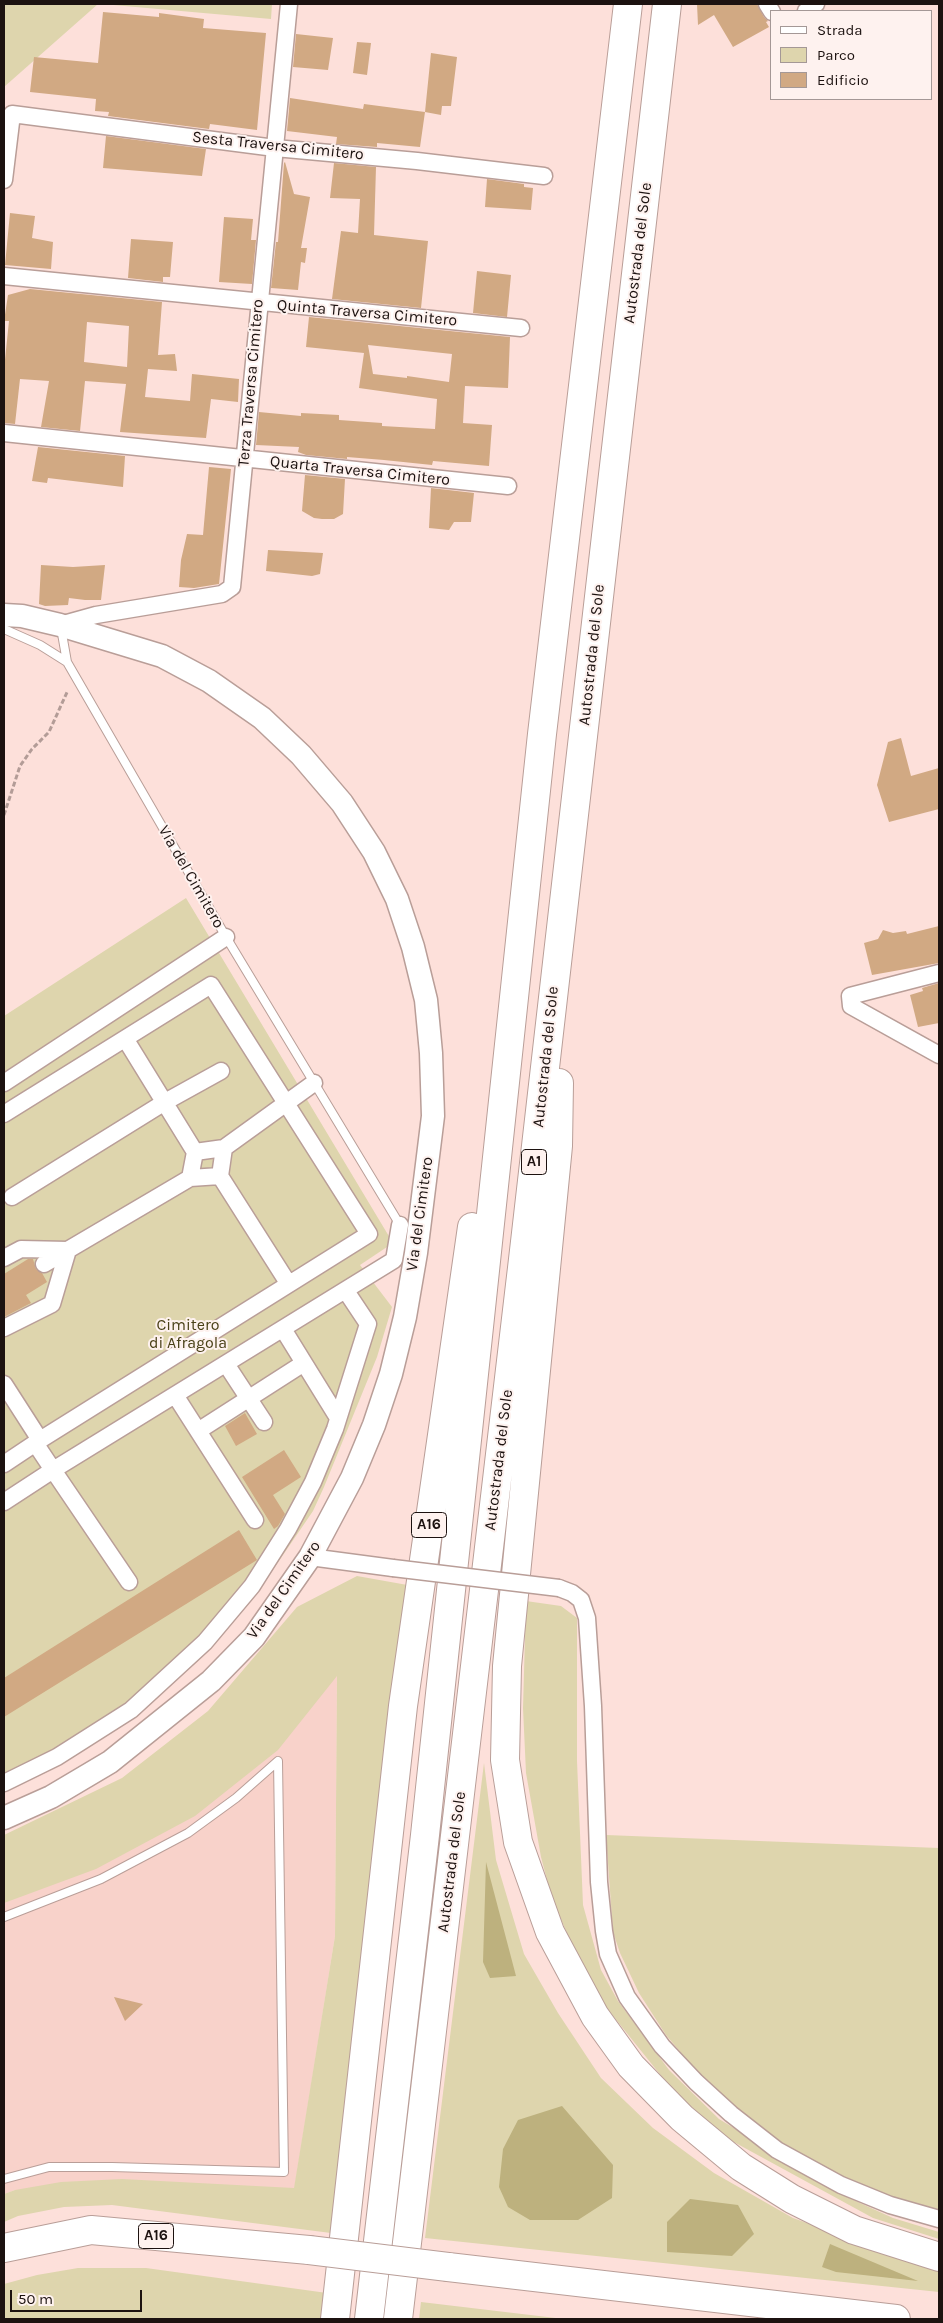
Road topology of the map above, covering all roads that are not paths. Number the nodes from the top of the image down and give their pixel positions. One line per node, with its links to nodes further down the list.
1 (289, 4): 4 (street, Terza Traversa Cimitero)
2 (628, 4): 17 (highway, Autostrada del Sole / A1)
3 (667, 4): 18 (highway, Autostrada del Sole / A1)
4 (275, 148): 5 (street, Sesta Traversa Cimitero); 6 (street, Sesta Traversa Cimitero); 8 (street, Terza Traversa Cimitero)
5 (544, 176)
6 (4, 180)
7 (4, 276): 8 (street, Quinta Traversa Cimitero)
8 (258, 303): 9 (street, Quinta Traversa Cimitero); 11 (street, Terza Traversa Cimitero)
9 (521, 328)
10 (4, 433): 11 (street, Quarta Traversa Cimitero)
11 (244, 460): 12 (street, Quarta Traversa Cimitero); 14 (street, Terza Traversa Cimitero)
12 (508, 486)
13 (4, 615): 14 (main road, Via del Cimitero)
14 (60, 624): 16 (lane, Via del Cimitero); 55 (main road, Via del Cimitero)
15 (4, 629): 16 (lane)
16 (67, 662): 19 (lane, Via del Cimitero)
17 (542, 734): 67 (highway, A16); 68 (highway, Autostrada del Sole / A1)
18 (563, 907): 63 (highway); 69 (highway, Autostrada del Sole / A1)
19 (226, 937): 24 (street); 25 (lane, Via del Cimitero)
20 (939, 973): 22 (street)
21 (126, 1040): 26 (street); 27 (street); 28 (street)
22 (939, 1055)
23 (220, 1071): 26 (street)
24 (4, 1083)
25 (314, 1083): 27 (street); 34 (lane, Via del Cimitero)
26 (165, 1102): 30 (street); 33 (street)
27 (286, 1104): 29 (street); 38 (street)
28 (4, 1114)
29 (224, 1148): 30 (street); 31 (street)
30 (195, 1152): 32 (street)
31 (220, 1176): 32 (street); 38 (street)
32 (190, 1178): 35 (street)
33 (12, 1197)
34 (400, 1224): 39 (street)
35 (68, 1250): 36 (street); 37 (street); 40 (street)
36 (4, 1258)
37 (44, 1264)
38 (288, 1283): 50 (street)
39 (346, 1291): 41 (street); 47 (street)
40 (4, 1328)
41 (283, 1329): 42 (street); 43 (street)
42 (226, 1364): 45 (street); 46 (street)
43 (304, 1364): 46 (street); 47 (street)
44 (4, 1384): 50 (street)
45 (175, 1395): 49 (street); 52 (street)
46 (248, 1398): 48 (street); 49 (street)
47 (338, 1418): 57 (street)
48 (264, 1422)
49 (198, 1431): 54 (street)
50 (37, 1441): 51 (street); 52 (street)
51 (4, 1464)
52 (53, 1470): 53 (street); 56 (street)
53 (4, 1502)
54 (255, 1520)
55 (310, 1557): 58 (main road, Via del Cimitero); 61 (street, bridge)
56 (129, 1582)
57 (4, 1783)
58 (4, 1818)
59 (4, 1917): 60 (lane)
60 (4, 2179)
61 (939, 2219)
62 (4, 2248): 64 (highway, A16)
63 (939, 2257)
64 (308, 2259): 65 (highway, A16); 66 (highway)
65 (4, 2266)
66 (447, 2276): 70 (highway); 71 (highway)
67 (336, 2319)
68 (369, 2319)
69 (398, 2319)
70 (745, 2319)
71 (896, 2319)

